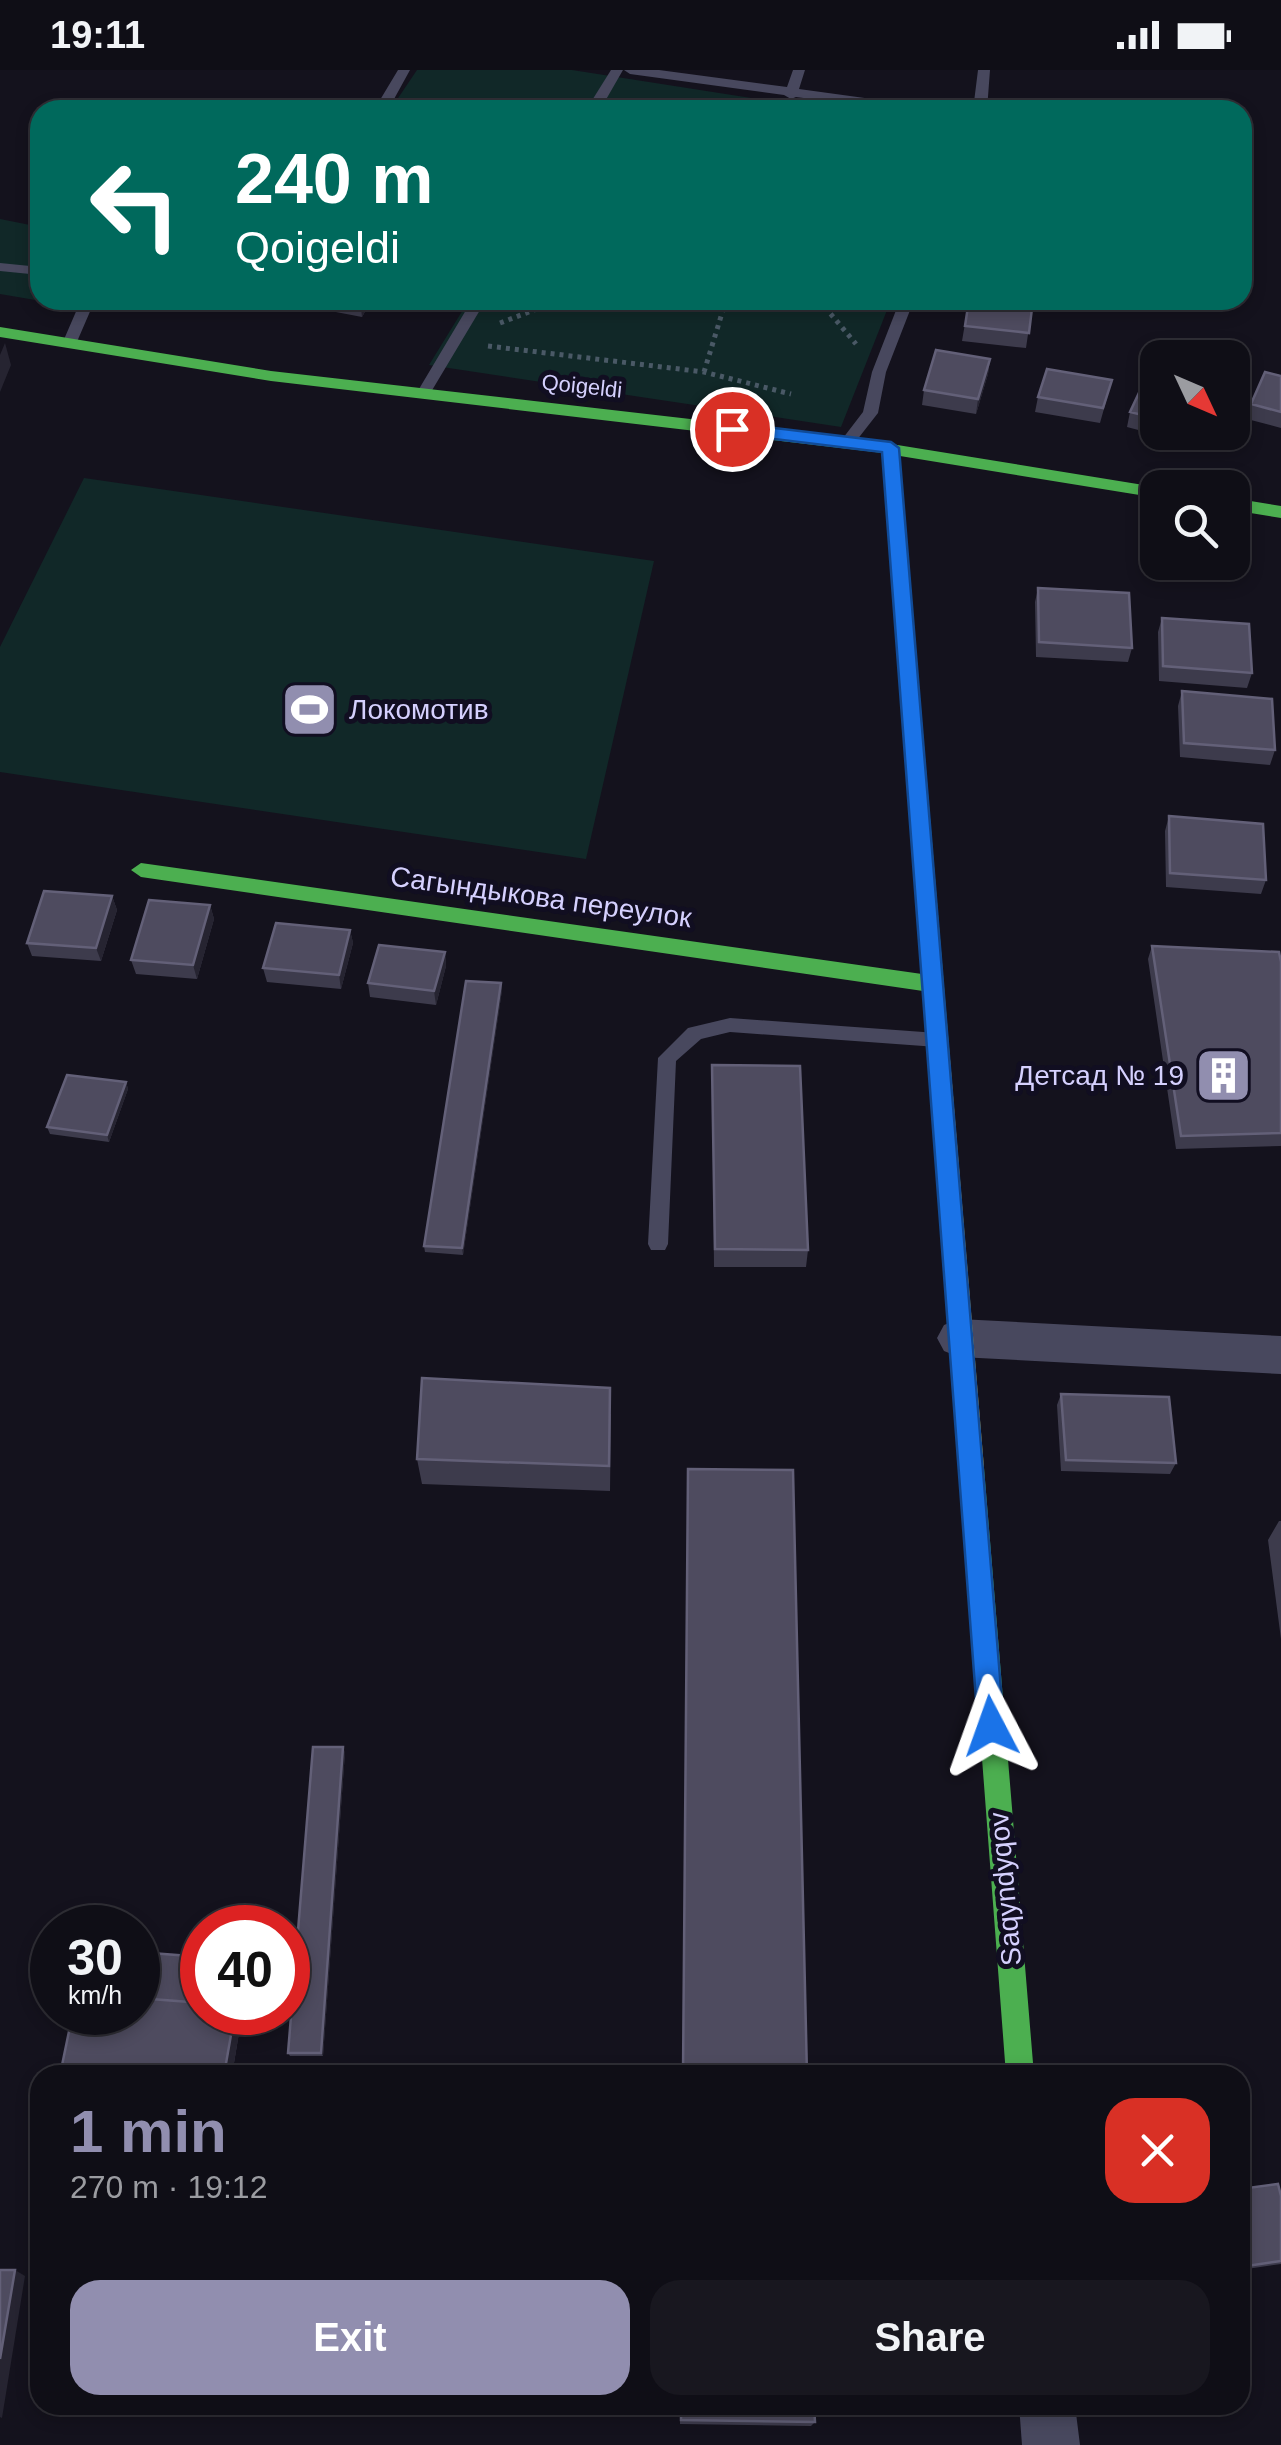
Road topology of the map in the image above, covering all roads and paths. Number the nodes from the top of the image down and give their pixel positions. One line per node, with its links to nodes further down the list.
1 (404, 70): 7 (lane)
2 (617, 70): 8 (lane)
3 (630, 70): 6 (lane)
4 (799, 70): 6 (lane)
5 (984, 70): 10 (lane)
6 (791, 95): 9 (lane)
7 (388, 100)
8 (599, 100)
9 (835, 100)
10 (981, 100)
11 (0, 267): 12 (lane)
12 (30, 270)
13 (84, 310): 21 (lane)
14 (474, 310): 20 (lane)
15 (535, 310): 20 (path)
16 (723, 310): 22 (path)
17 (827, 310): 23 (path)
18 (904, 310): 23 (lane)
19 (0, 332): 21 (street, Qoigeldi)
20 (455, 342): 22 (path); 24 (lane)
21 (69, 344): 24 (street, Qoigeldi)
22 (704, 372): 25 (path)
23 (879, 372): 25 (lane)
24 (424, 394): 26 (street, Qoigeldi)
25 (870, 413): 26 (lane)
26 (848, 442): 27 (street, Qoigeldi)
27 (891, 448): 28 (street, Qoigeldi); 32 (street, Saqyndyqov)
28 (1140, 489)
29 (1250, 507): 30 (street)
30 (1281, 512)
31 (141, 870): 32 (street, Сагындыкова переулок)
32 (933, 984): 33 (street, Saqyndyqov)
33 (938, 1040): 34 (lane); 35 (street, Saqyndyqov)
34 (658, 1244)
35 (959, 1338): 36 (street); 37 (street, Saqyndyqov)
36 (1281, 1355)
37 (1019, 2065)
38 (1048, 2415): 39 (street)
39 (1050, 2445)

